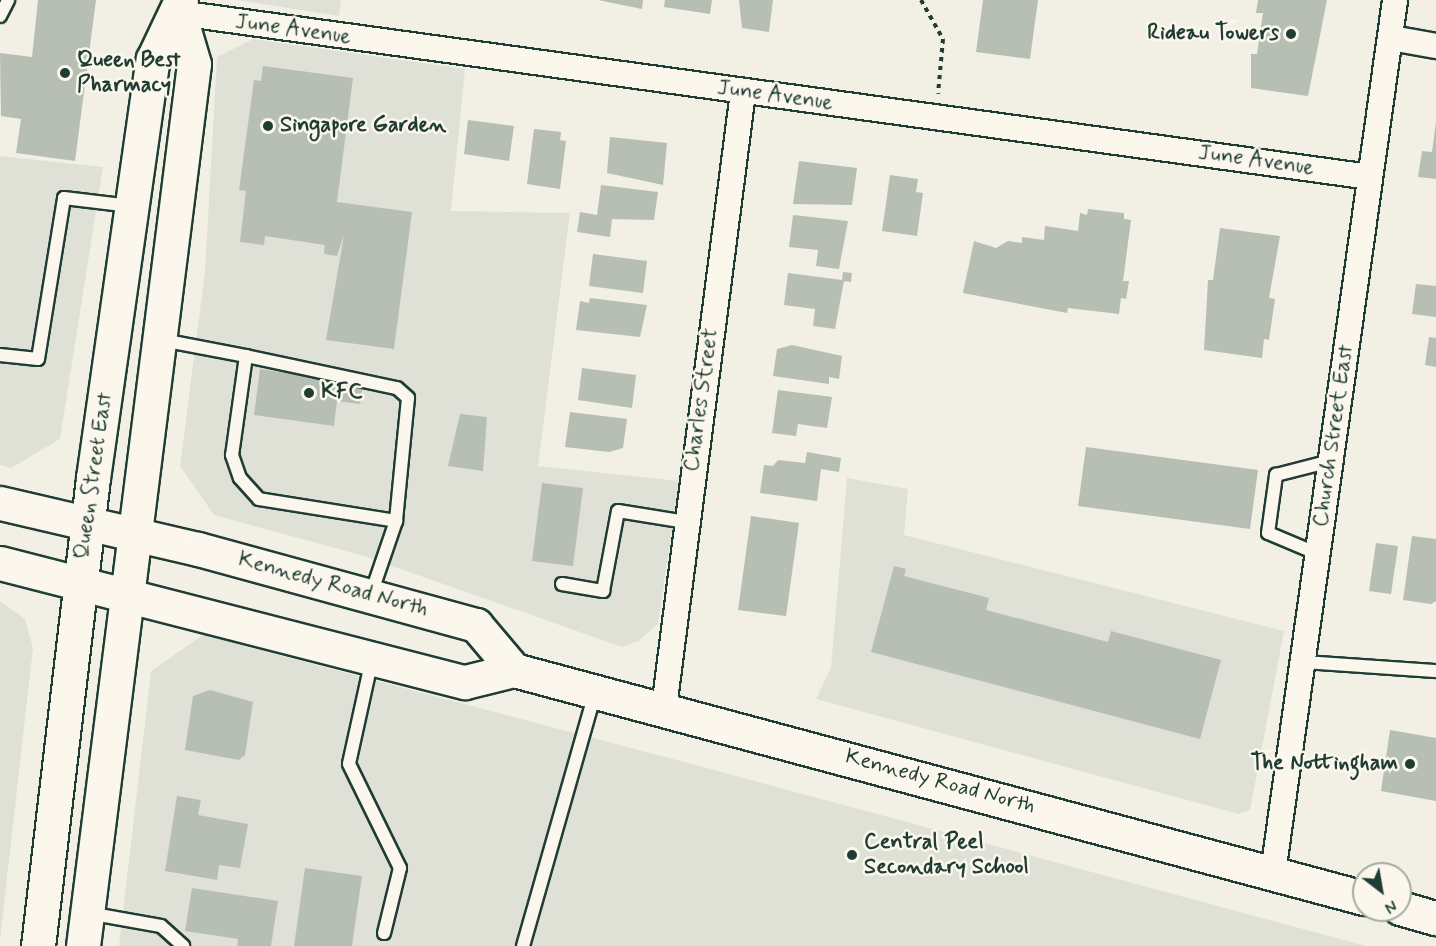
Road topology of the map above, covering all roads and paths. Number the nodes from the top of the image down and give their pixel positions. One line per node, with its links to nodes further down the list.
1 (8, 0): 5 (lane)
2 (921, 0): 9 (path)
3 (1395, 0): 6 (street, Church Street East)
4 (180, 6): 8 (street, June Avenue); 11 (main road, Queen Street East); 12 (main road, Queen Street East)
5 (0, 16)
6 (1390, 38): 7 (street); 10 (street, Church Street East)
7 (1436, 46)
8 (743, 92): 10 (street, June Avenue); 18 (street, Charles Street)
9 (938, 94)
10 (1370, 177): 15 (street, Church Street East)
11 (132, 206): 13 (lane); 19 (main road, Queen Street East)
12 (158, 339): 14 (lane); 20 (main road, Queen Street East)
13 (0, 355)
14 (246, 356): 17 (lane); 17 (lane)
15 (1330, 461): 21 (street, Church Street East); 21 (lane)
16 (0, 503): 19 (main road, Kennedy Road North)
17 (396, 521): 26 (lane)
18 (686, 522): 24 (lane); 32 (street, Charles Street)
19 (87, 523): 20 (main road, Kennedy Road North); 23 (main road, Queen Street East)
20 (132, 533): 25 (main road, Queen Street East); 26 (main road, Kennedy Road North)
21 (1318, 554): 28 (street, Church Street East)
22 (0, 563): 23 (main road, Kennedy Road North)
23 (80, 583): 25 (main road, Kennedy Road North); 39 (main road, Queen Street East)
24 (562, 584)
25 (124, 593): 27 (main road, Kennedy Road North); 36 (main road, Queen Street East)
26 (371, 596): 29 (main road, Kennedy Road North)
27 (373, 658): 29 (main road, Kennedy Road North); 38 (lane)
28 (1303, 662): 30 (lane); 33 (street, Church Street East)
29 (514, 670): 31 (main road, Kennedy Road North)
30 (1436, 671)
31 (595, 693): 32 (main road, Kennedy Road North); 42 (lane)
32 (664, 708): 33 (main road, Kennedy Road North)
33 (1273, 873): 34 (main road, Kennedy Road North)
34 (1352, 895)
35 (1412, 911): 37 (main road)
36 (87, 913): 40 (main road, Queen Street East); 41 (lane)
37 (1436, 918)
38 (384, 933)
39 (38, 946)
40 (83, 946)
41 (183, 946)
42 (523, 946)

